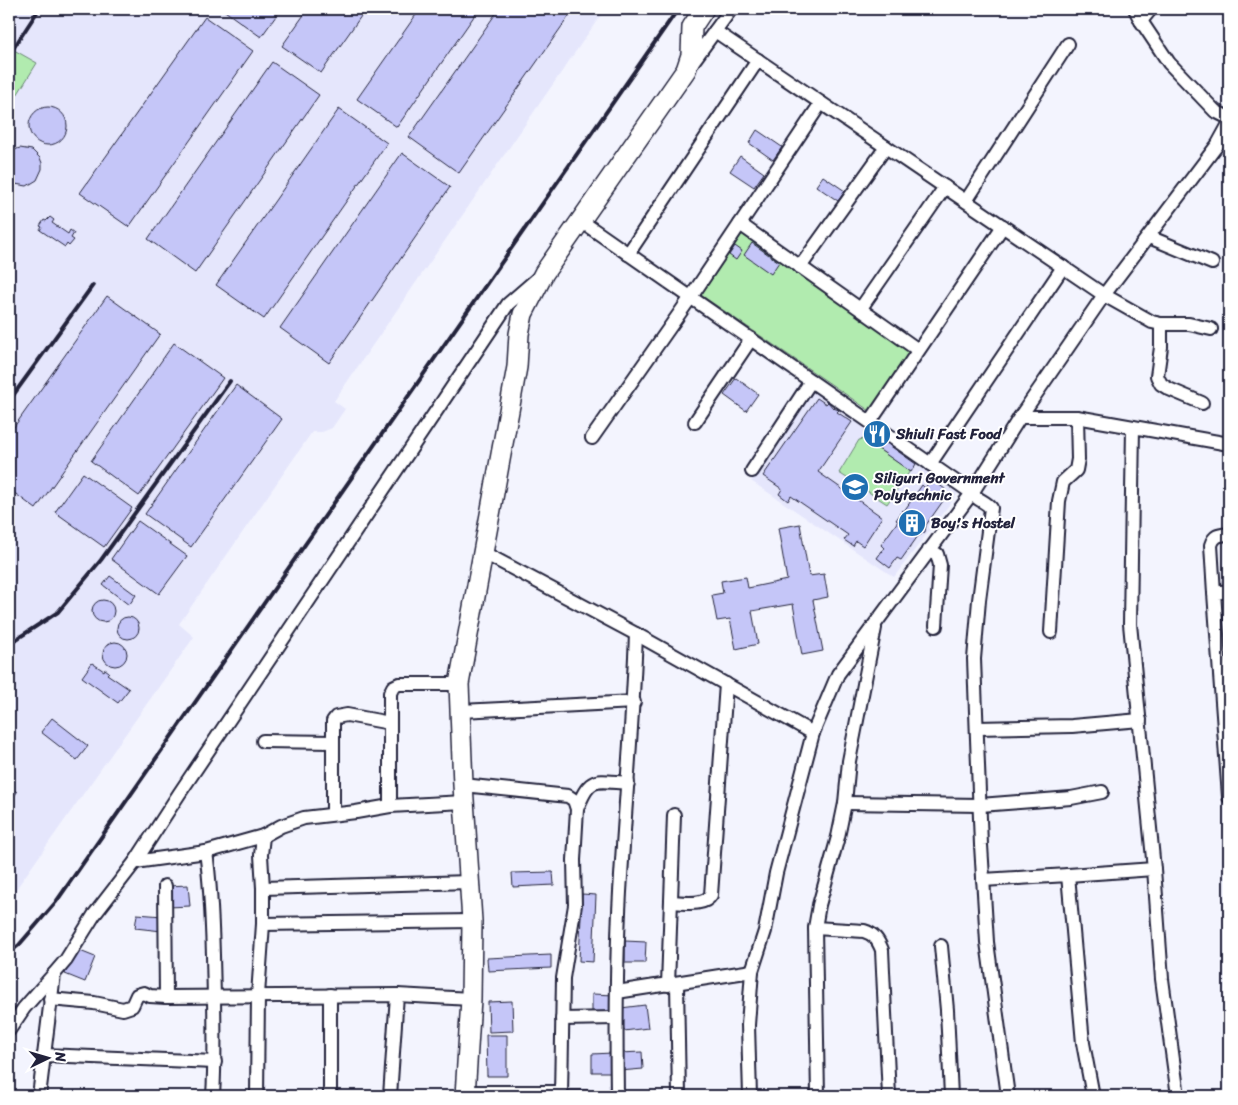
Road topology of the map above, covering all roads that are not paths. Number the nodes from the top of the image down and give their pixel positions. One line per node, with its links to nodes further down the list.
1 (704, 9): 9 (street)
2 (731, 9): 6 (street)
3 (1135, 9): 5 (street)
4 (1151, 9): 5 (street)
5 (1141, 22): 11 (street)
6 (716, 31): 8 (street); 9 (street)
7 (1068, 44): 15 (street)
8 (758, 60): 10 (street); 20 (street)
9 (686, 70): 16 (street)
10 (821, 103): 13 (street); 17 (street)
11 (1229, 118)
12 (1229, 124): 19 (street)
13 (886, 147): 14 (street); 22 (street)
14 (945, 187): 15 (street); 27 (street)
15 (966, 201): 18 (street)
16 (581, 221): 20 (street); 24 (street)
17 (740, 224): 22 (street); 26 (street)
18 (1003, 226): 23 (street); 31 (street)
19 (1149, 237): 21 (street); 25 (street)
20 (628, 254): 26 (street)
21 (1212, 263)
22 (800, 267): 27 (street)
23 (1063, 267): 25 (street); 41 (street)
24 (544, 273): 46 (street); 75 (street)
25 (1104, 295): 28 (street); 34 (street)
26 (691, 297): 30 (street); 39 (street)
27 (861, 308): 31 (street)
28 (1161, 324): 29 (street); 33 (street)
29 (1210, 329)
30 (750, 339): 32 (street); 36 (street)
31 (918, 350): 37 (street)
32 (811, 381): 37 (street); 42 (street)
33 (1202, 403)
34 (1020, 417): 35 (street); 43 (street)
35 (1077, 417): 38 (street); 51 (street)
36 (695, 422)
37 (865, 422): 41 (street)
38 (1133, 427): 40 (street); 57 (street)
39 (592, 438)
40 (1229, 444)
41 (926, 464): 43 (street)
42 (752, 470)
43 (972, 493): 45 (street); 59 (street)
44 (1229, 534): 48 (street)
45 (929, 550): 49 (street); 50 (street)
46 (484, 554): 52 (street); 53 (street)
47 (1229, 592): 48 (street)
48 (1214, 593): 66 (street)
49 (876, 624): 60 (street); 67 (street)
50 (936, 626)
51 (1051, 632)
52 (636, 634): 54 (street); 55 (street)
53 (460, 684): 56 (street); 58 (street)
54 (726, 684): 60 (street); 82 (street)
55 (634, 702): 56 (street); 63 (street)
56 (461, 712): 65 (street)
57 (1140, 720): 59 (street); 76 (street)
58 (390, 723): 62 (street); 69 (street)
59 (977, 728): 68 (street)
60 (813, 733): 87 (street)
61 (263, 742): 62 (street)
62 (333, 742): 71 (street)
63 (628, 783): 70 (street); 90 (street)
64 (1102, 792): 68 (street)
65 (463, 793): 69 (street); 70 (street); 79 (street)
66 (1229, 797)
67 (845, 802): 68 (street); 85 (street)
68 (980, 805): 78 (street)
69 (390, 806): 71 (street)
70 (577, 809): 99 (street)
71 (333, 814): 73 (street)
72 (674, 815): 82 (street)
73 (263, 836): 74 (street); 81 (street)
74 (206, 852): 75 (street); 94 (street)
75 (135, 862): 88 (street)
76 (1154, 868): 77 (street); 118 (street)
77 (1068, 874): 78 (street); 117 (street)
78 (982, 880): 116 (street)
79 (470, 882): 81 (street); 83 (street)
80 (165, 886): 95 (street)
81 (263, 888): 84 (street)
82 (671, 902): 89 (street)
83 (472, 921): 84 (street); 97 (street)
84 (263, 924): 91 (street)
85 (815, 928): 113 (street); 114 (street)
86 (942, 946): 115 (street)
87 (752, 971): 89 (street); 112 (street)
88 (54, 974): 96 (street); 100 (street)
89 (672, 984): 90 (street); 111 (street)
90 (617, 992): 98 (street)
91 (258, 995): 92 (street); 94 (street); 107 (street)
92 (330, 995): 93 (street); 108 (street)
93 (397, 995): 97 (street); 109 (street)
94 (214, 996): 95 (street); 102 (street)
95 (166, 997): 96 (street)
96 (50, 999): 101 (street)
97 (471, 999): 103 (street)
98 (616, 1018): 99 (street); 110 (street)
99 (562, 1019): 104 (street)
100 (9, 1030)
101 (44, 1055): 102 (street); 105 (street)
102 (215, 1062): 106 (street)
103 (465, 1094): 104 (street)
104 (560, 1094)
105 (39, 1096)
106 (213, 1096)
107 (257, 1096)
108 (330, 1096)
109 (390, 1096)
110 (617, 1096)
111 (679, 1096)
112 (750, 1096)
113 (818, 1096)
114 (889, 1096)
115 (951, 1096)
116 (1008, 1096)
117 (1093, 1096)
118 (1178, 1096)

